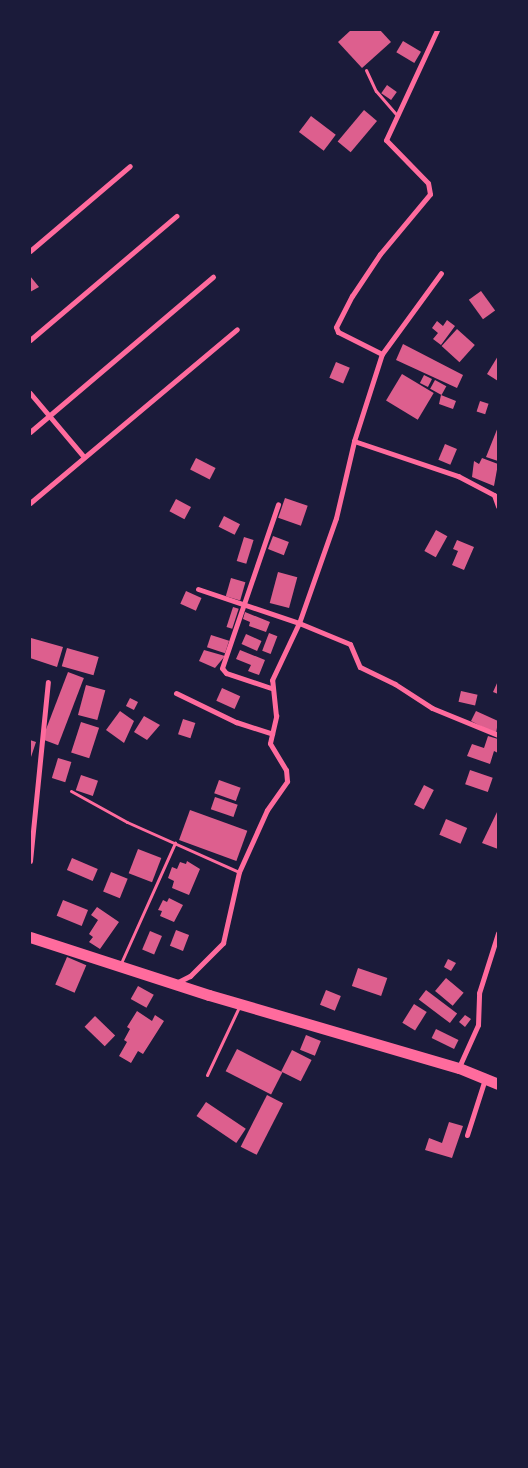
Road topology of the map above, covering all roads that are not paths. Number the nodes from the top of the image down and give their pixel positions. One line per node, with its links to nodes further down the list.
1 (437, 30): 3 (street)
2 (366, 70): 3 (lane)
3 (396, 114): 11 (street)
4 (130, 166): 6 (street)
5 (176, 216): 10 (street)
6 (30, 251)
7 (441, 273): 11 (street)
8 (213, 277): 13 (street)
9 (237, 329): 16 (street)
10 (30, 340)
11 (382, 354): 15 (street)
12 (30, 393): 13 (street)
13 (49, 416): 14 (street); 16 (street)
14 (30, 432)
15 (354, 441): 19 (street); 22 (street)
16 (83, 456): 17 (street)
17 (30, 503)
18 (278, 504): 21 (street)
19 (498, 506)
20 (198, 589): 21 (street)
21 (245, 605): 22 (street); 24 (street)
22 (299, 623): 24 (street); 27 (street)
23 (48, 682): 30 (street)
24 (271, 688): 26 (street)
25 (176, 693): 26 (street)
26 (272, 734): 31 (street)
27 (498, 735)
28 (71, 791): 29 (lane)
29 (175, 843): 31 (lane); 34 (lane)
30 (30, 861)
31 (238, 872): 35 (street)
32 (498, 933): 37 (street)
33 (30, 937): 34 (main road)
34 (120, 964): 35 (main road)
35 (176, 983): 36 (main road)
36 (241, 1004): 37 (main road); 38 (lane)
37 (459, 1068): 39 (main road)
38 (207, 1075)
39 (485, 1079): 40 (main road); 41 (street)
40 (498, 1084)
41 (467, 1135)

